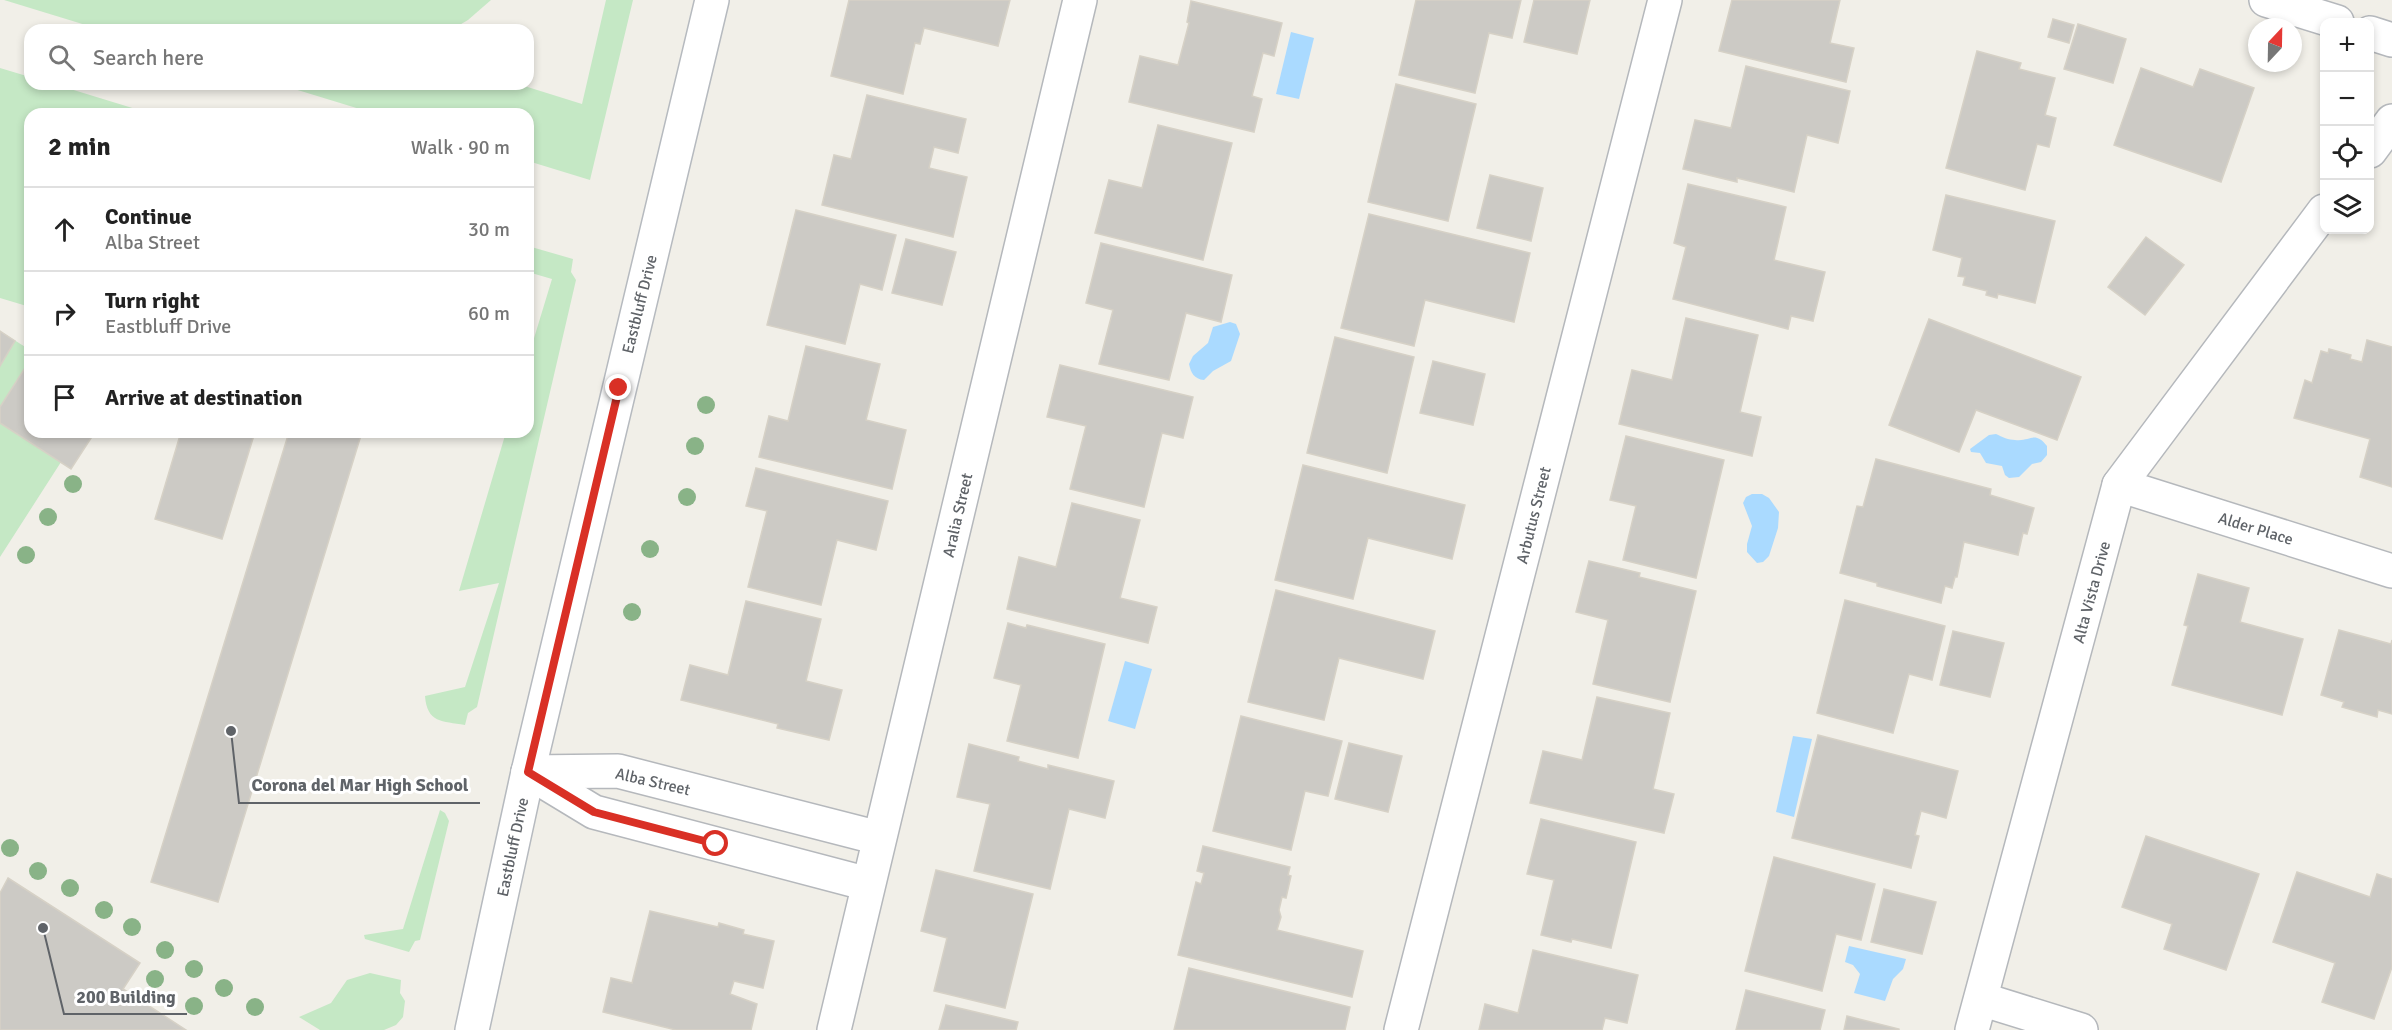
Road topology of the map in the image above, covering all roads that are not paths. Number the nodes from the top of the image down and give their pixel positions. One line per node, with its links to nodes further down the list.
1 (712, 0): 13 (street, Eastbluff Drive)
2 (1080, 0): 14 (street, Aralia Street)
3 (1665, 0): 19 (street, Arbutus Street)
4 (2266, 0): 5 (street)
5 (2324, 18)
6 (2374, 34): 7 (street)
7 (2392, 40)
8 (2392, 121): 9 (street)
9 (2374, 146)
10 (2320, 218): 11 (street, Alta Vista Drive)
11 (2119, 485): 12 (street, Alder Place); 16 (street, Alta Vista Drive)
12 (2392, 571)
13 (528, 772): 14 (street, Alba Street); 15 (street); 17 (street, Eastbluff Drive)
14 (879, 838): 15 (street, Aralia Street)
15 (868, 884): 18 (street, Aralia Street)
16 (1982, 999): 20 (street, Alta Vista Drive); 21 (street)
17 (472, 1030)
18 (834, 1030)
19 (1401, 1030)
20 (1972, 1030)
21 (2081, 1030)

